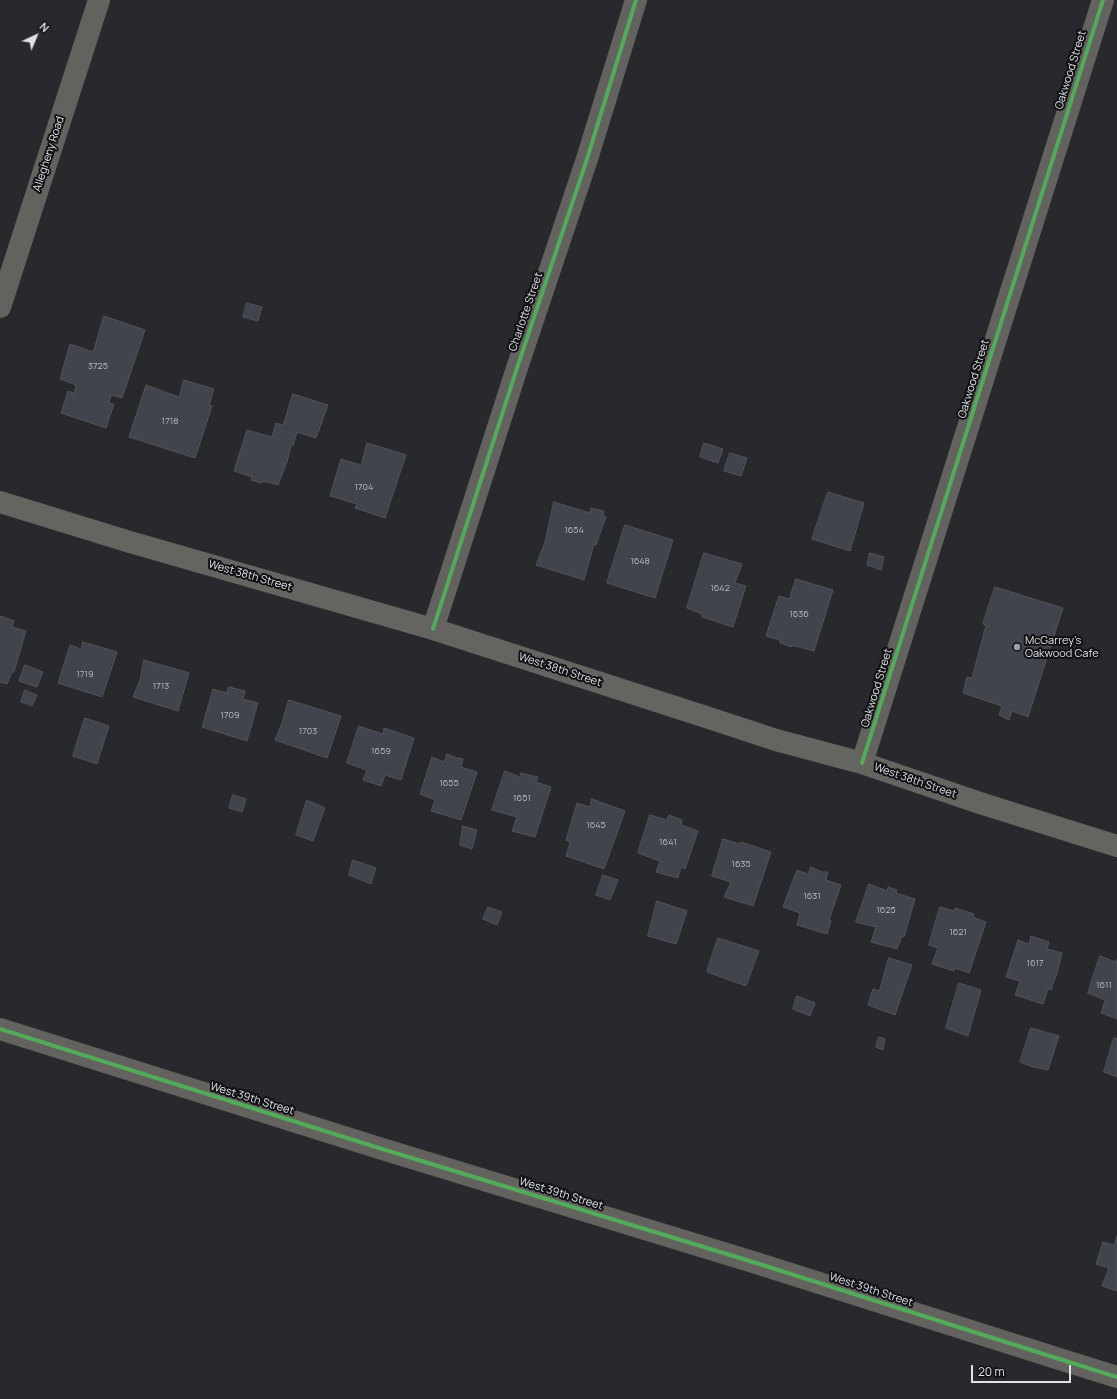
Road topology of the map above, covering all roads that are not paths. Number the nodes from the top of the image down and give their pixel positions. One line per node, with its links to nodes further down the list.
1 (99, 0): 4 (street, Allegheny Road)
2 (636, 0): 6 (street, Charlotte Street)
3 (1102, 0): 7 (street, Oakwood Street)
4 (0, 307)
5 (0, 502): 6 (main road, West 38th Street)
6 (433, 629): 7 (main road, West 38th Street)
7 (862, 764): 8 (main road, West 38th Street)
8 (1117, 846)
9 (0, 1029): 10 (street, West 39th Street)
10 (1117, 1377)

